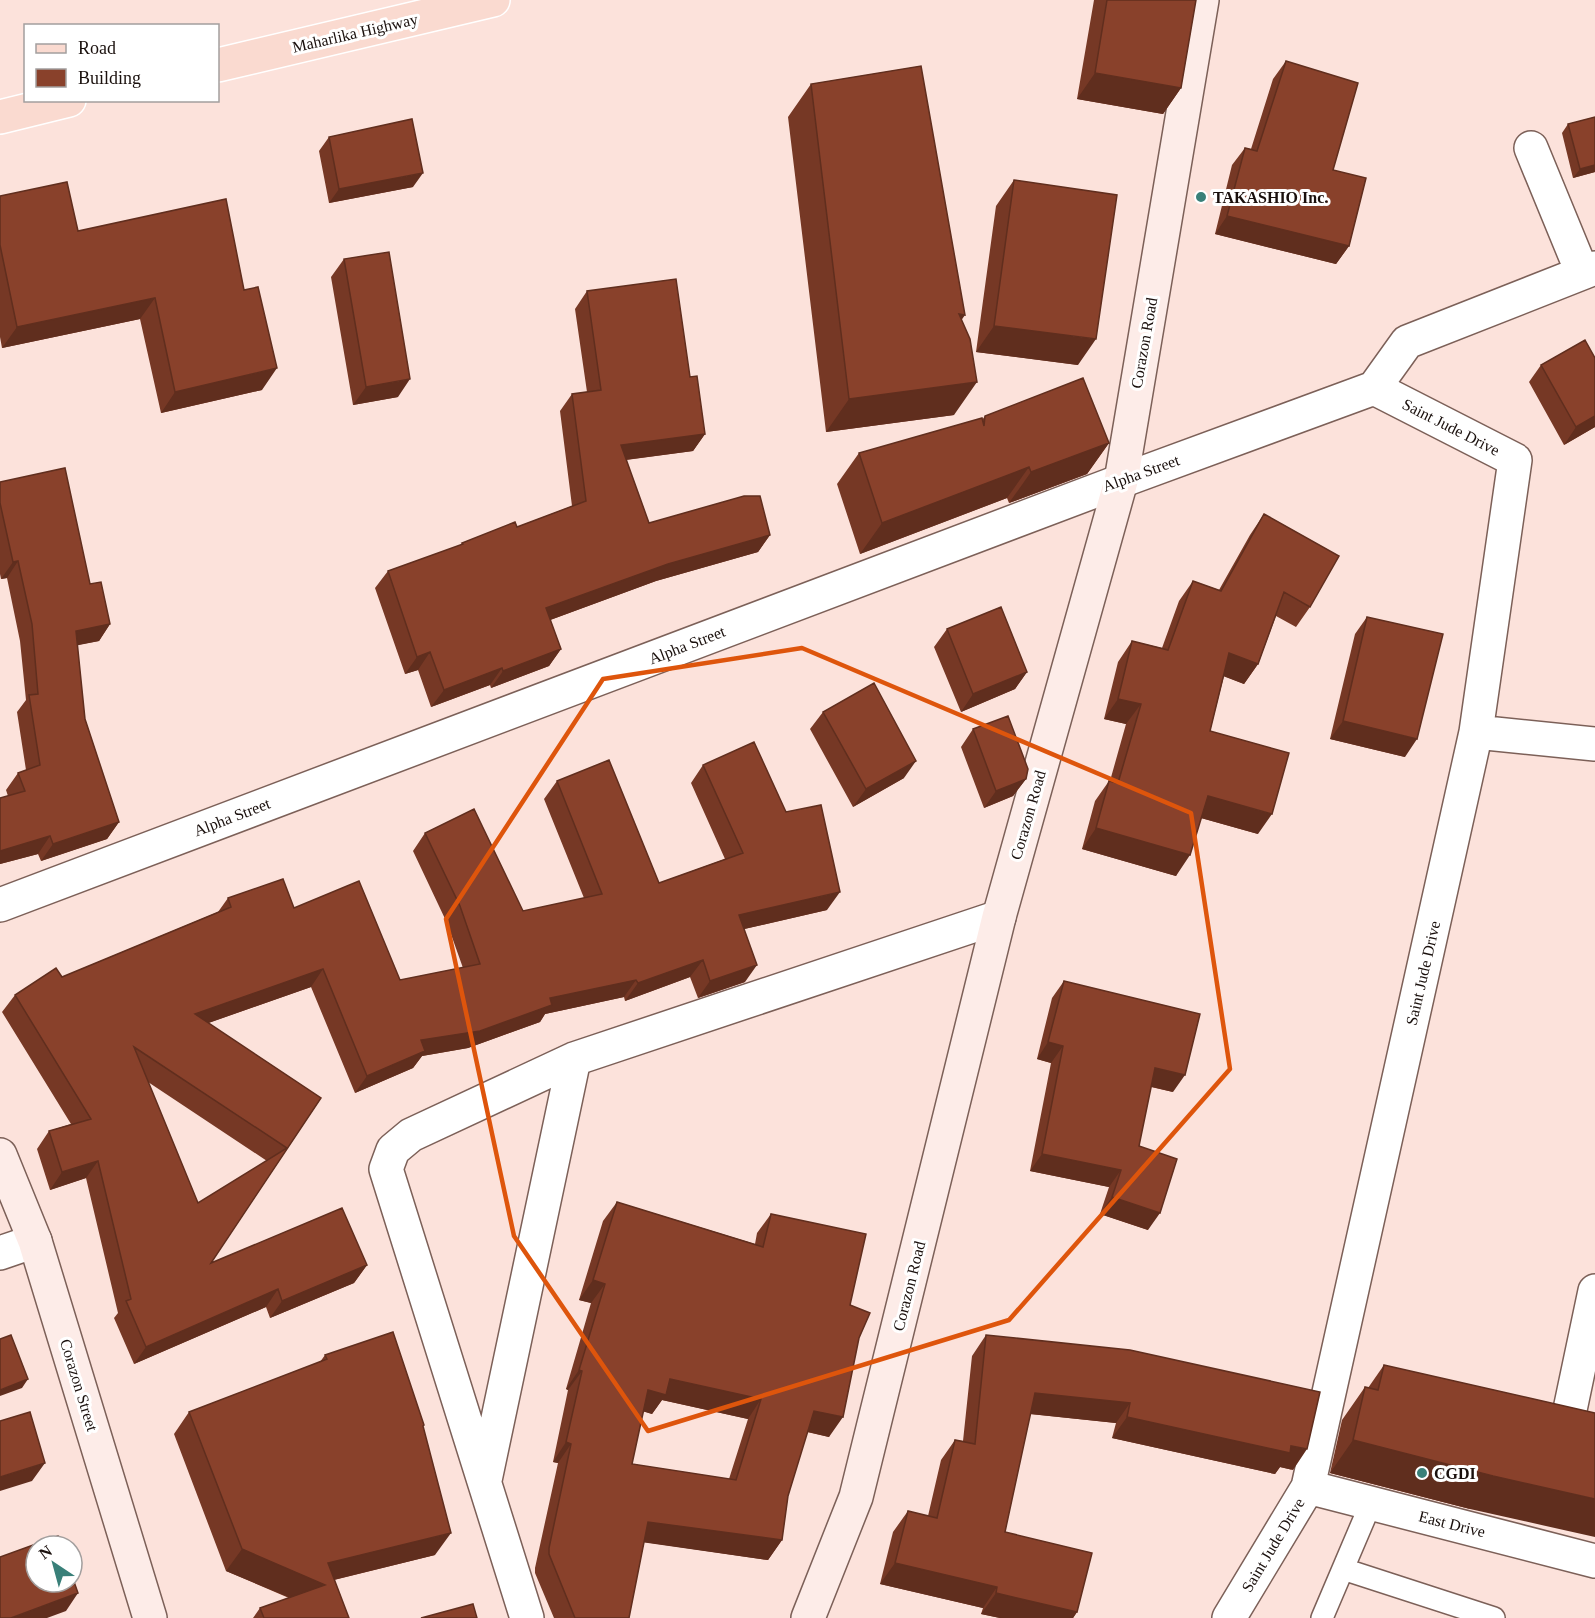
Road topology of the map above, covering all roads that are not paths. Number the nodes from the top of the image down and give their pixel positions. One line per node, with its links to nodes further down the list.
1 (493, 0): 3 (main road, Maharlika Highway)
2 (1202, 0): 9 (street, Corazon Road)
3 (219, 65)
4 (61, 102): 5 (main road)
5 (0, 117)
6 (1531, 148): 7 (street)
7 (1588, 270): 8 (street)
8 (1374, 387): 9 (street, Alpha Street); 10 (street, Saint Jude Drive)
9 (1121, 481): 12 (street, Alpha Street); 13 (street, Corazon Road)
10 (1476, 732): 11 (street); 22 (street, Saint Jude Drive)
11 (1595, 744)
12 (0, 904)
13 (999, 917): 14 (street); 28 (street, Corazon Road)
14 (574, 1059): 21 (street); 21 (street)
15 (0, 1155): 16 (street, Corazon Street)
16 (35, 1241): 17 (street); 26 (street, Corazon Street)
17 (0, 1253)
18 (1595, 1291): 19 (street)
19 (1591, 1326): 20 (street)
20 (1567, 1425)
21 (484, 1482): 27 (street)
22 (1308, 1487): 23 (street, East Drive); 29 (street, Saint Jude Drive)
23 (1371, 1503): 24 (street, East Drive); 25 (lane)
24 (1595, 1561)
25 (1343, 1569): 30 (lane); 31 (lane)
26 (150, 1618)
27 (527, 1618)
28 (808, 1618)
29 (1229, 1618)
30 (1323, 1618)
31 (1494, 1618)

